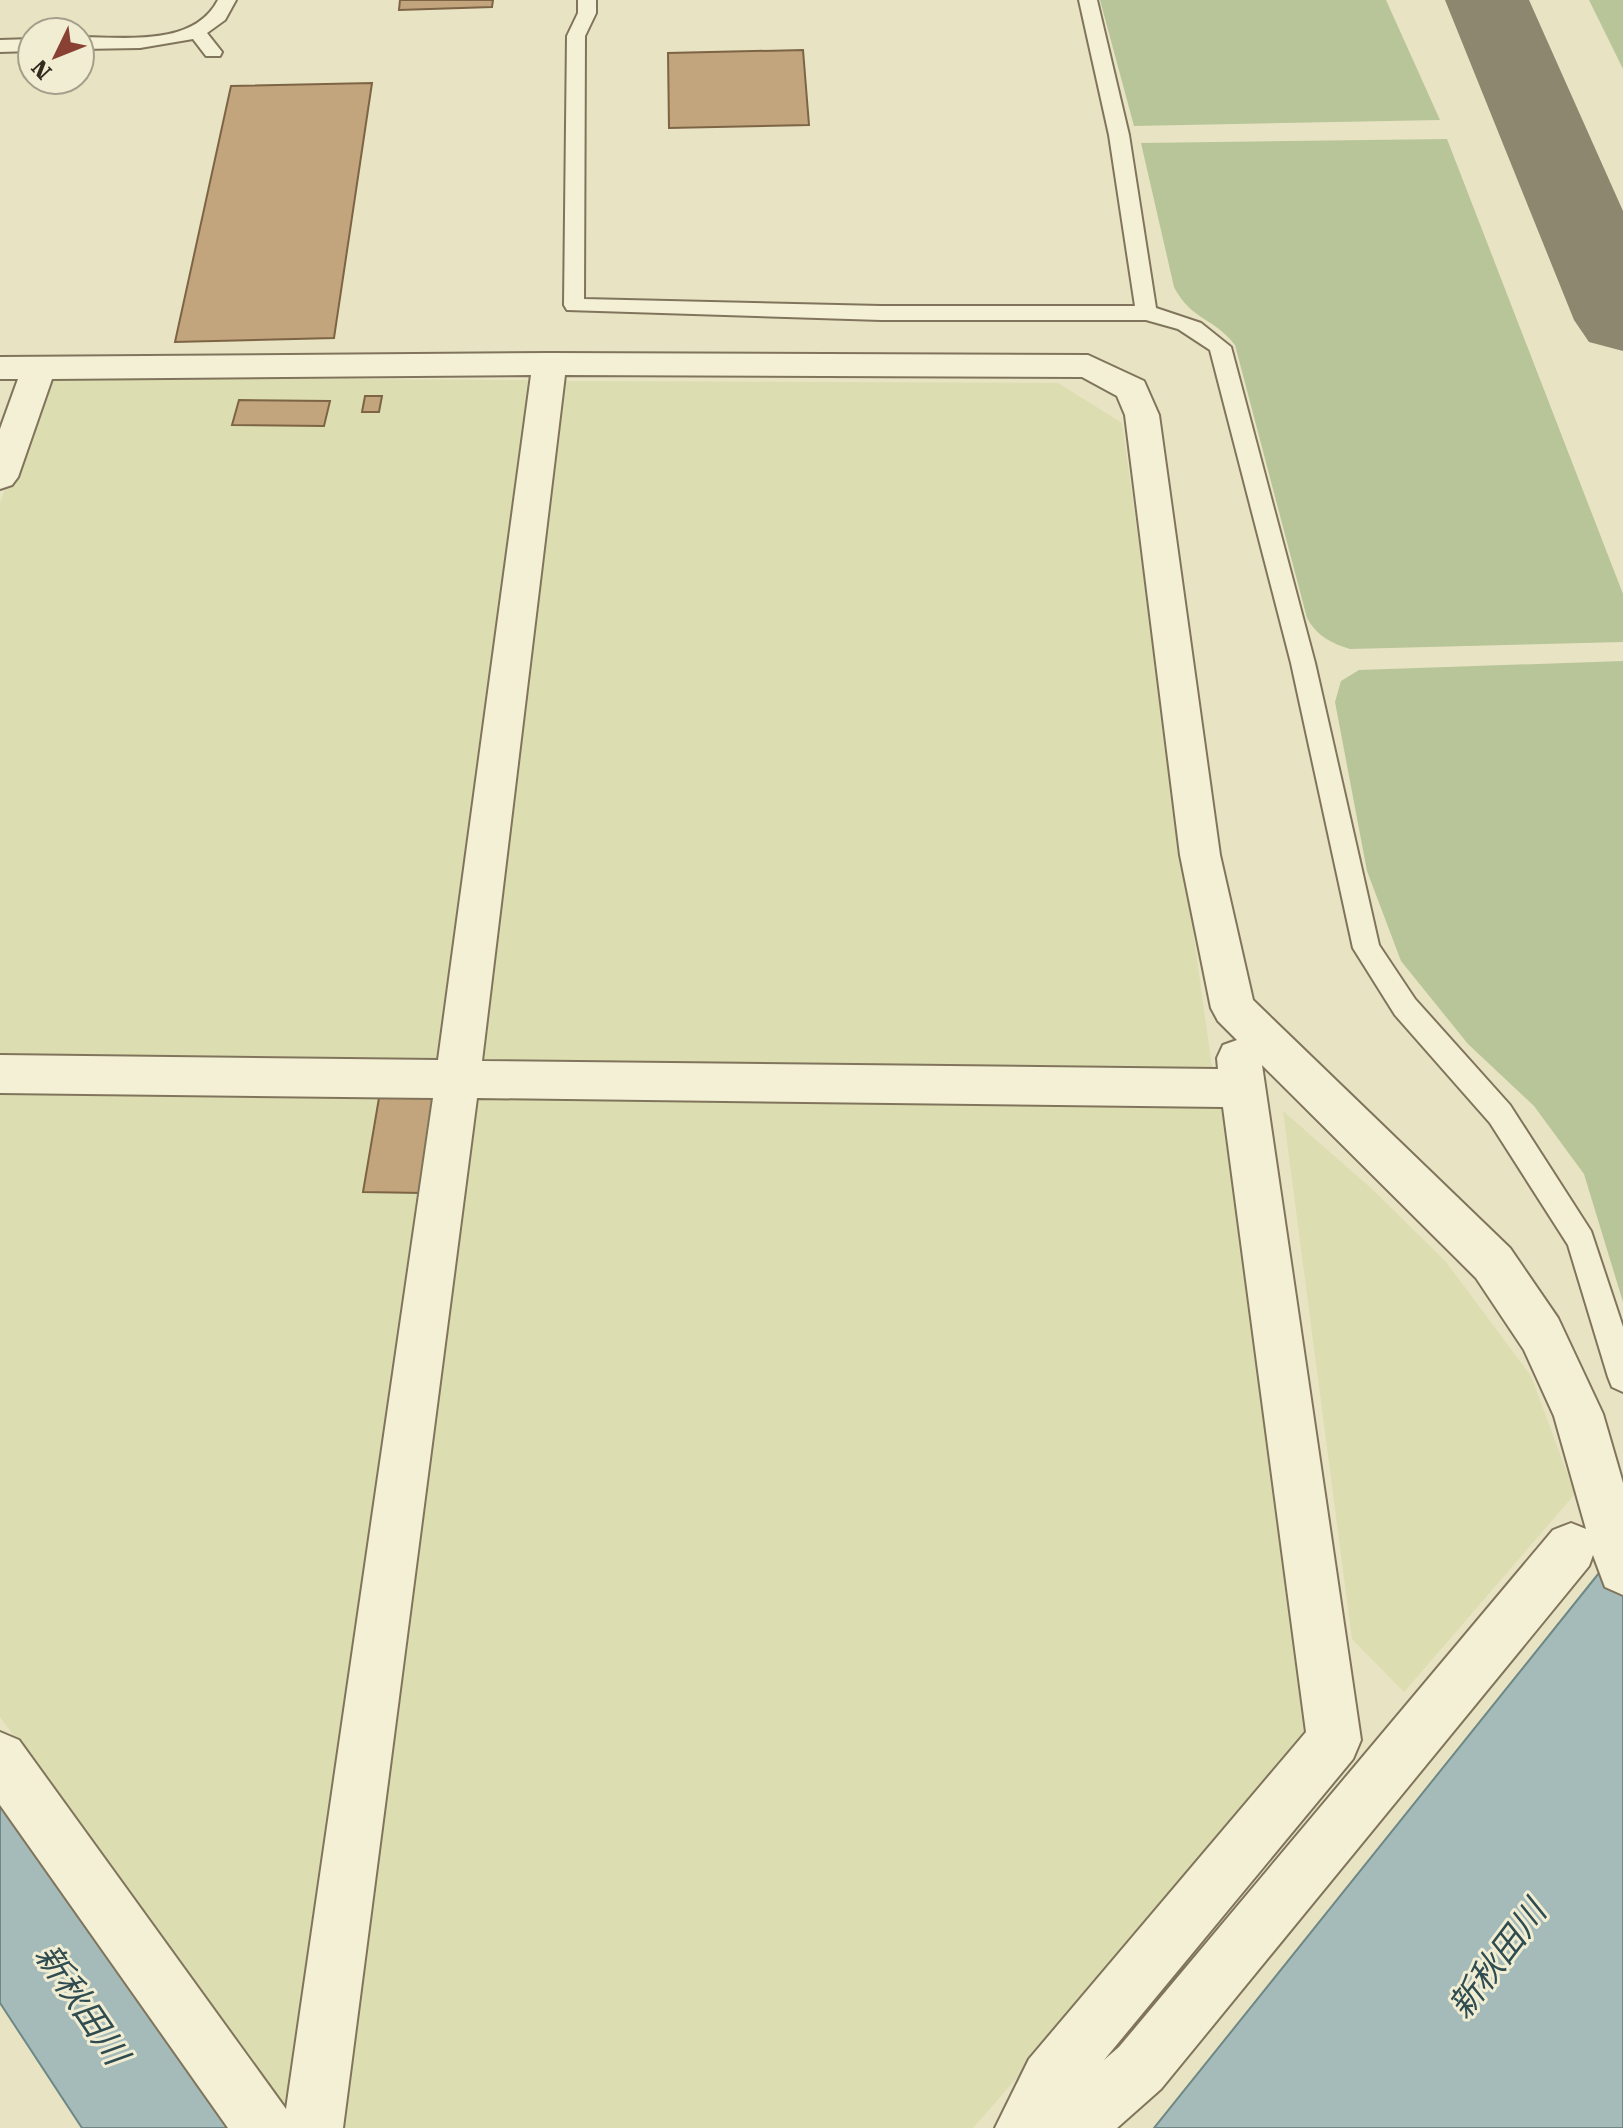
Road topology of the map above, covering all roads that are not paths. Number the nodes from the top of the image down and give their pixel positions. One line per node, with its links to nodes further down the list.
1 (227, 0): 4 (lane)
2 (587, 0): 7 (lane)
3 (1088, 0): 7 (lane)
4 (197, 32): 5 (lane); 6 (lane)
5 (96, 43)
6 (213, 52)
7 (1146, 313): 16 (lane)
8 (549, 364): 10 (street); 12 (street); 14 (street)
9 (0, 368): 10 (street)
10 (39, 368): 11 (street)
11 (0, 477)
12 (1233, 1008): 15 (street); 18 (street)
13 (0, 1074): 14 (street)
14 (458, 1077): 15 (street); 21 (street)
15 (1243, 1088): 22 (street)
16 (1623, 1377)
17 (1571, 1548): 23 (street)
18 (1623, 1569)
19 (0, 1759): 20 (street)
20 (264, 2128)
21 (313, 2128)
22 (1025, 2128)
23 (1073, 2128)

